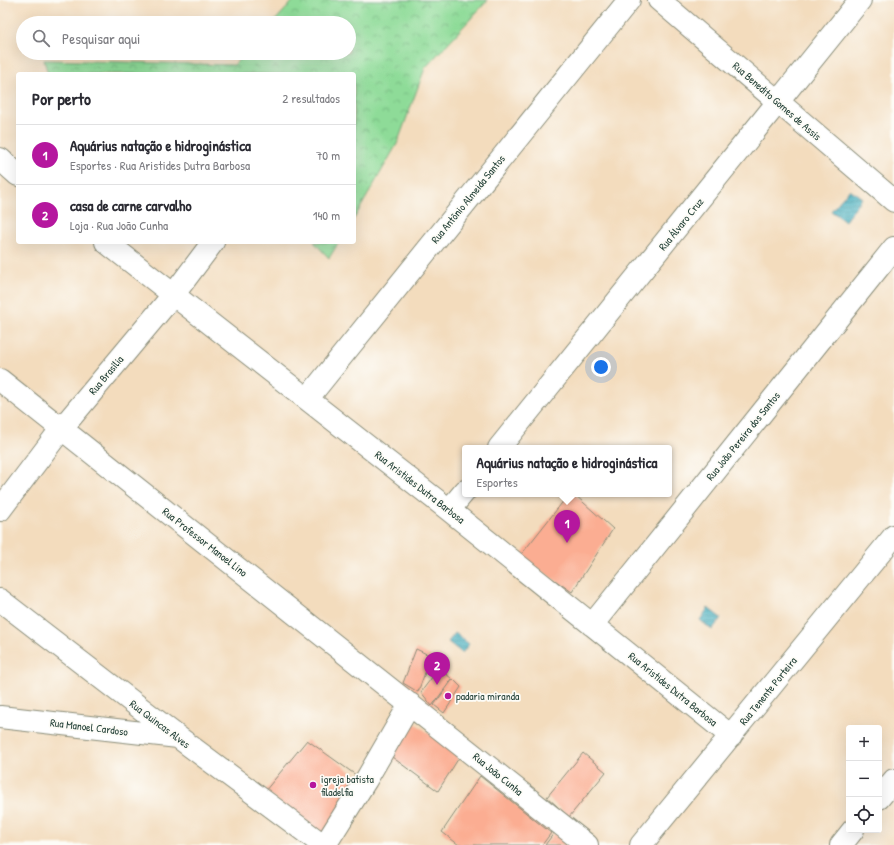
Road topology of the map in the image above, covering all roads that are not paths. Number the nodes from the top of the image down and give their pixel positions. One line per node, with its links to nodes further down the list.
1 (629, 0): 13 (street, Rua Antônio Almeida Santos)
2 (659, 0): 4 (street, Rua Benedito Gomes de Assis)
3 (860, 0): 4 (street, Rua Álvaro Cruz)
4 (779, 103): 7 (street, Rua Benedito Gomes de Assis); 15 (street, Rua Álvaro Cruz)
5 (0, 159): 6 (street)
6 (16, 173)
7 (894, 201)
8 (109, 244): 11 (street, Rua Aristides Dutra Barbosa)
9 (212, 244): 11 (street, Rua Brasília)
10 (894, 248): 21 (street, Rua João Pereira dos Santos)
11 (174, 294): 13 (street, Rua Aristides Dutra Barbosa); 14 (street, Rua Brasília)
12 (0, 380): 14 (street, Rua Professor Manoel Lino)
13 (308, 398): 18 (street, Rua Aristides Dutra Barbosa)
14 (62, 428): 17 (street, Rua Brasília); 22 (street, Rua Professor Manoel Lino)
15 (501, 445)
16 (462, 494): 18 (street)
17 (0, 510)
18 (449, 510): 21 (street, Rua Aristides Dutra Barbosa)
19 (894, 536): 24 (street, Rua Tenente Porteira)
20 (0, 600): 25 (street, Rua Quincas Alves)
21 (592, 625): 24 (street, Rua Aristides Dutra Barbosa)
22 (410, 704): 29 (street); 30 (street, Rua João Cunha)
23 (0, 717): 25 (street, Rua Manoel Cardoso)
24 (731, 736): 31 (street, Rua Tenente Porteira)
25 (178, 737): 29 (street, Rua Quincas Alves)
26 (894, 780): 27 (street)
27 (880, 797)
28 (851, 833): 32 (street)
29 (324, 845)
30 (587, 845)
31 (641, 845)
32 (841, 845)

